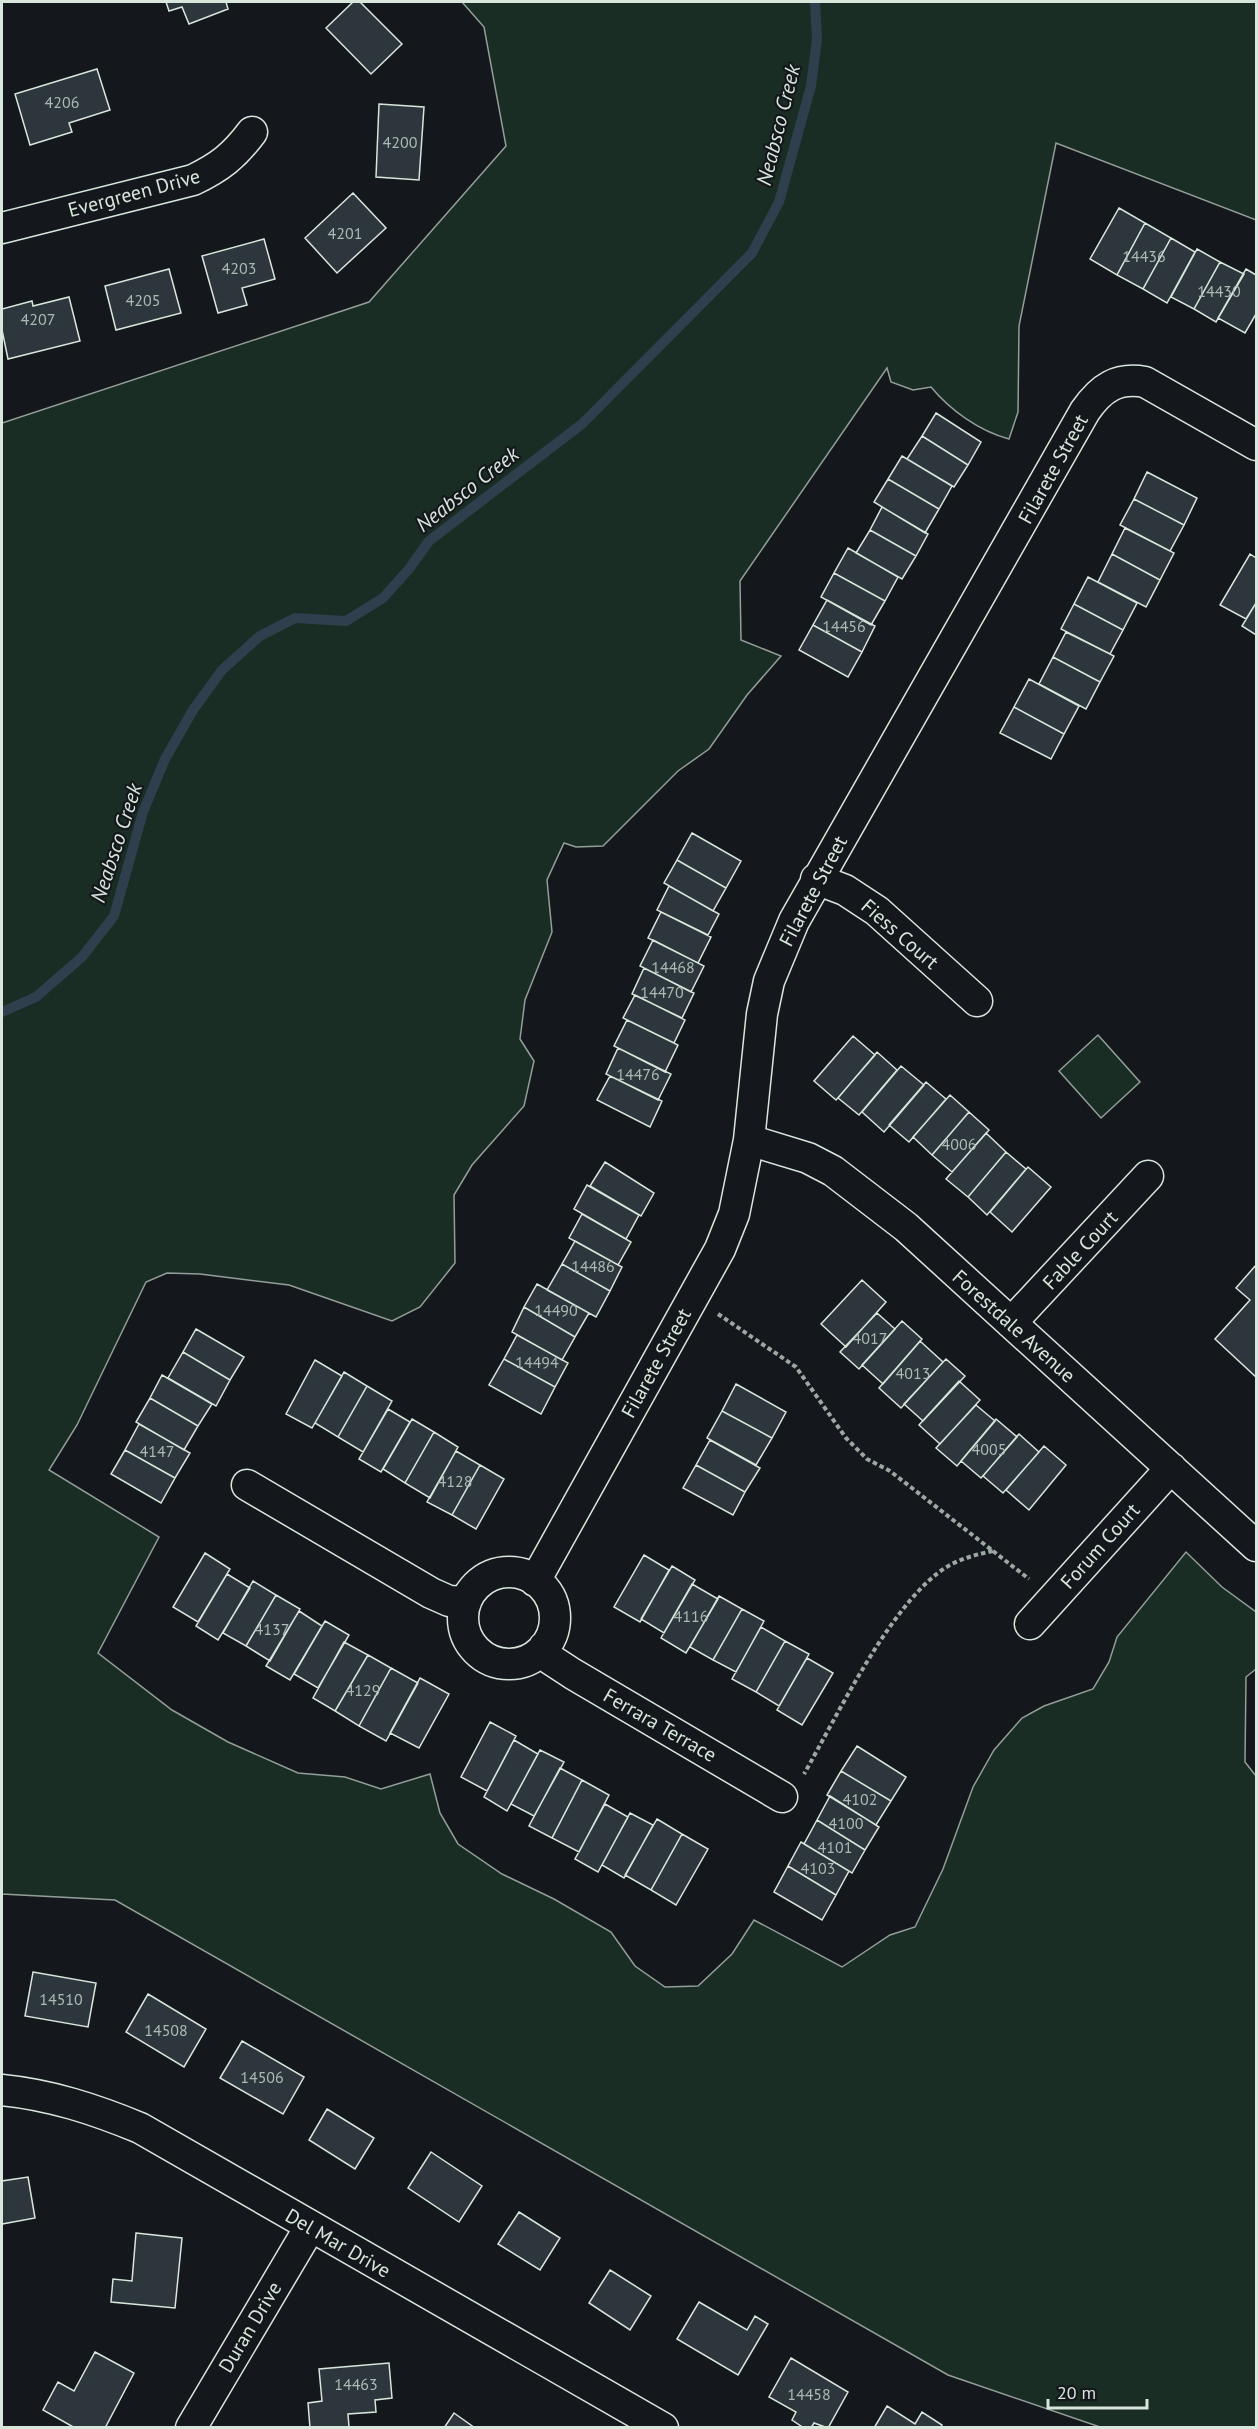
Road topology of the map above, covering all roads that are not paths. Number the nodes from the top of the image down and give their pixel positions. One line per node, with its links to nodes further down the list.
1 (252, 132): 2 (street, Evergreen Drive)
2 (2, 228)
3 (1257, 445): 4 (street, Filarete Street)
4 (816, 879): 5 (street, Fiess Court); 6 (street, Filarete Street)
5 (977, 1001)
6 (749, 1140): 8 (street, Forestdale Avenue); 12 (street, Filarete Street)
7 (1148, 1176): 8 (street, Fable Court)
8 (1011, 1323): 9 (street, Forestdale Avenue)
9 (1171, 1468): 11 (street, Forestdale Avenue); 14 (street, Forum Court)
10 (247, 1485): 13 (street)
11 (1257, 1546)
12 (535, 1581): 13 (street); 15 (street)
13 (466, 1602): 15 (street)
14 (1030, 1624)
15 (544, 1647): 16 (street, Ferrara Terrace)
16 (782, 1797)
17 (2, 2090): 18 (street, Del Mar Drive)
18 (310, 2227): 19 (street, Duran Drive); 20 (street, Del Mar Drive)
19 (191, 2427)
20 (663, 2427)

